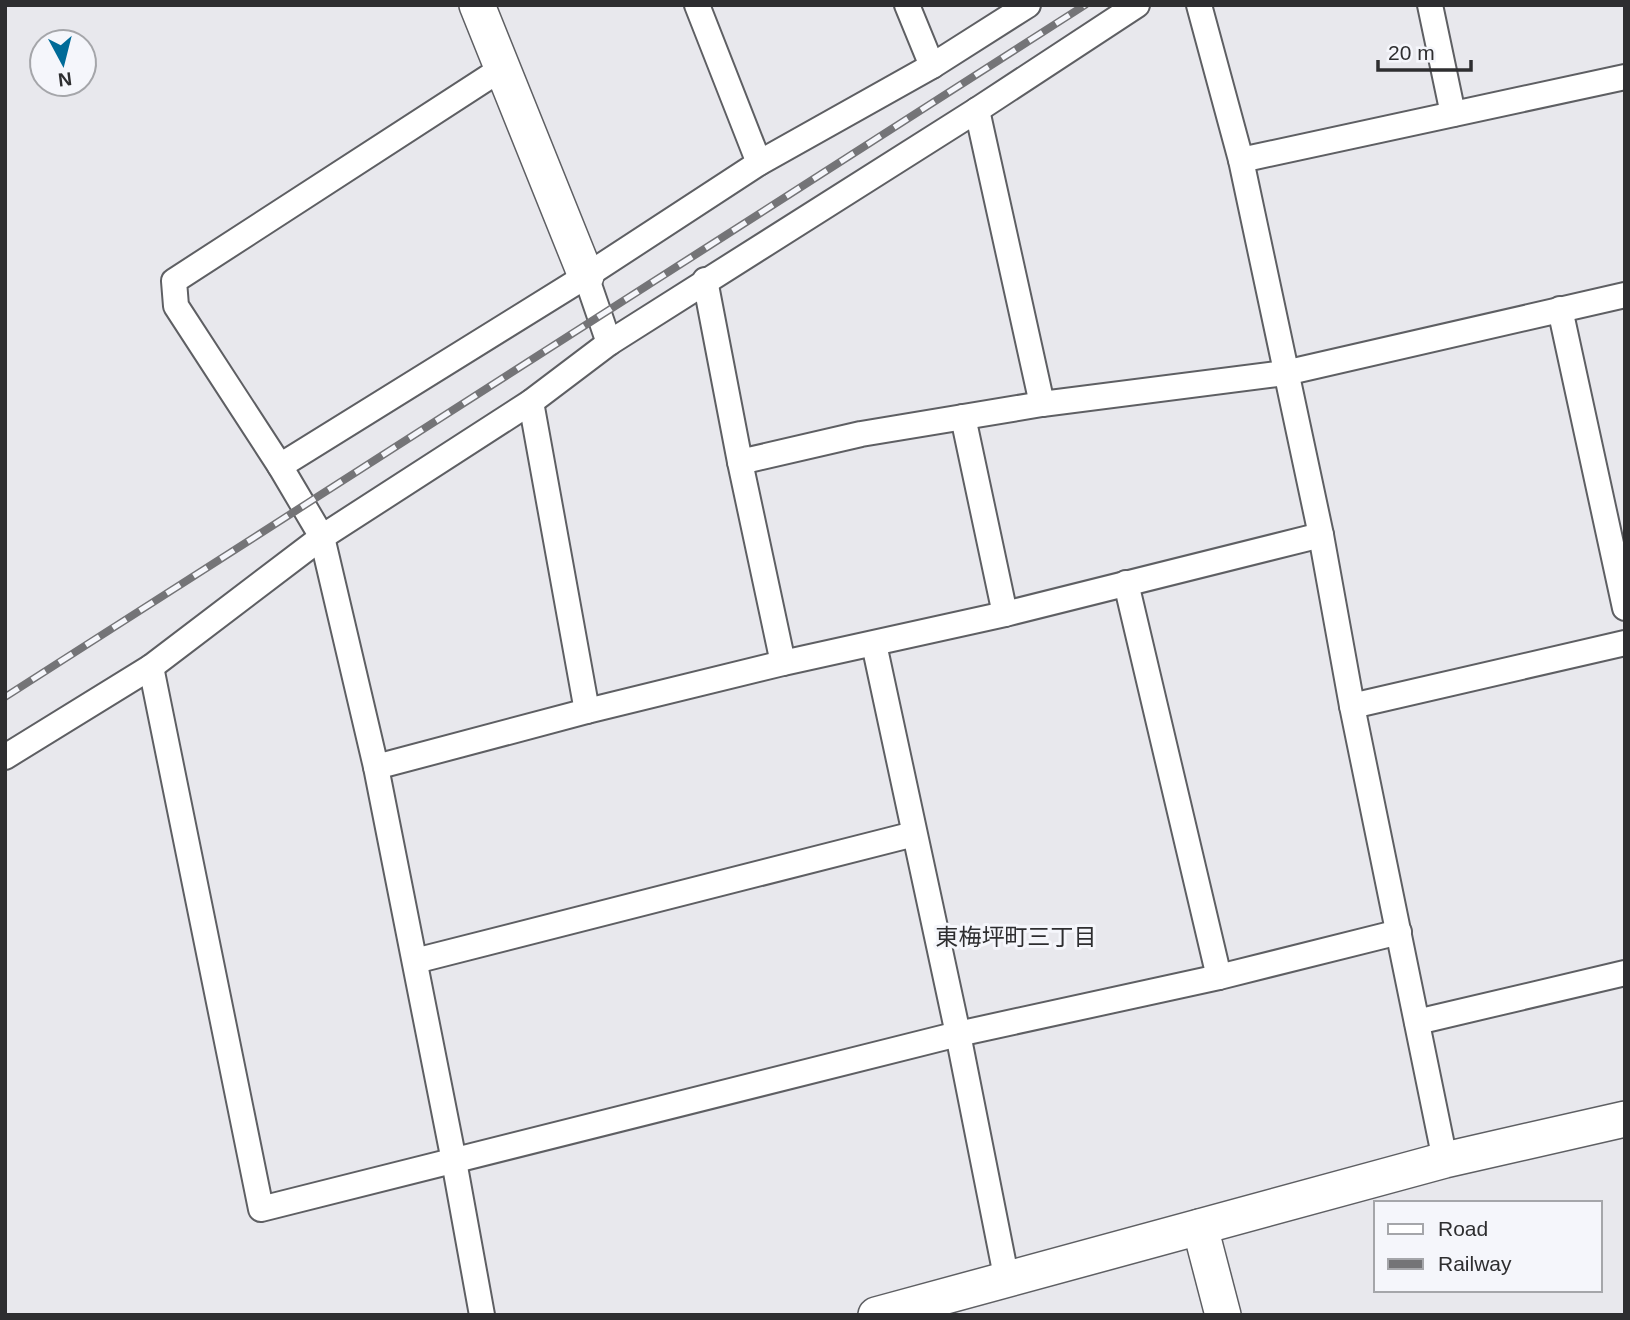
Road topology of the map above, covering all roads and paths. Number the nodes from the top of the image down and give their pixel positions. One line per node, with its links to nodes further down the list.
1 (477, 5): 9 (street)
2 (697, 5): 14 (street)
3 (907, 5): 8 (street)
4 (1028, 5): 8 (street)
5 (1137, 5): 11 (street)
6 (1199, 5): 13 (street)
7 (1430, 5): 12 (street)
8 (932, 66): 14 (street)
9 (502, 69): 15 (street); 25 (street)
10 (1625, 77): 12 (street)
11 (977, 110): 16 (street); 22 (street)
12 (1453, 114): 13 (street)
13 (1241, 160): 20 (street)
14 (759, 163): 15 (street)
15 (586, 276): 19 (street); 25 (street)
16 (705, 281): 19 (street); 24 (street)
17 (1625, 295): 18 (street)
18 (1560, 309): 20 (street); 29 (street)
19 (610, 343): 21 (street)
20 (1285, 373): 22 (street); 26 (street)
21 (531, 402): 27 (street); 36 (street)
22 (1042, 404): 23 (street)
23 (963, 417): 24 (street); 30 (street)
24 (740, 462): 33 (street)
25 (280, 466): 27 (street)
26 (1321, 535): 28 (street); 35 (street)
27 (322, 537): 34 (street); 38 (street)
28 (1126, 583): 30 (street); 43 (street)
29 (1625, 608)
30 (1005, 614): 32 (street)
31 (1625, 643): 35 (street)
32 (874, 644): 33 (street); 39 (street)
33 (783, 663): 36 (street)
34 (151, 667): 37 (street); 48 (street)
35 (1352, 706): 40 (street)
36 (587, 712): 38 (street)
37 (5, 757)
38 (376, 767): 41 (street)
39 (914, 834): 41 (street); 45 (street)
40 (1399, 932): 43 (street); 44 (street)
41 (415, 961): 48 (street)
42 (1625, 973): 44 (street)
43 (1219, 977): 45 (street)
44 (1417, 1022): 47 (street)
45 (958, 1034): 48 (street); 50 (street)
46 (1625, 1119): 47 (street)
47 (1445, 1160): 49 (street)
48 (454, 1161): 51 (street)
49 (1200, 1227): 50 (street); 53 (street)
50 (1007, 1281): 52 (street)
51 (482, 1315)
52 (876, 1315)
53 (1223, 1315)

